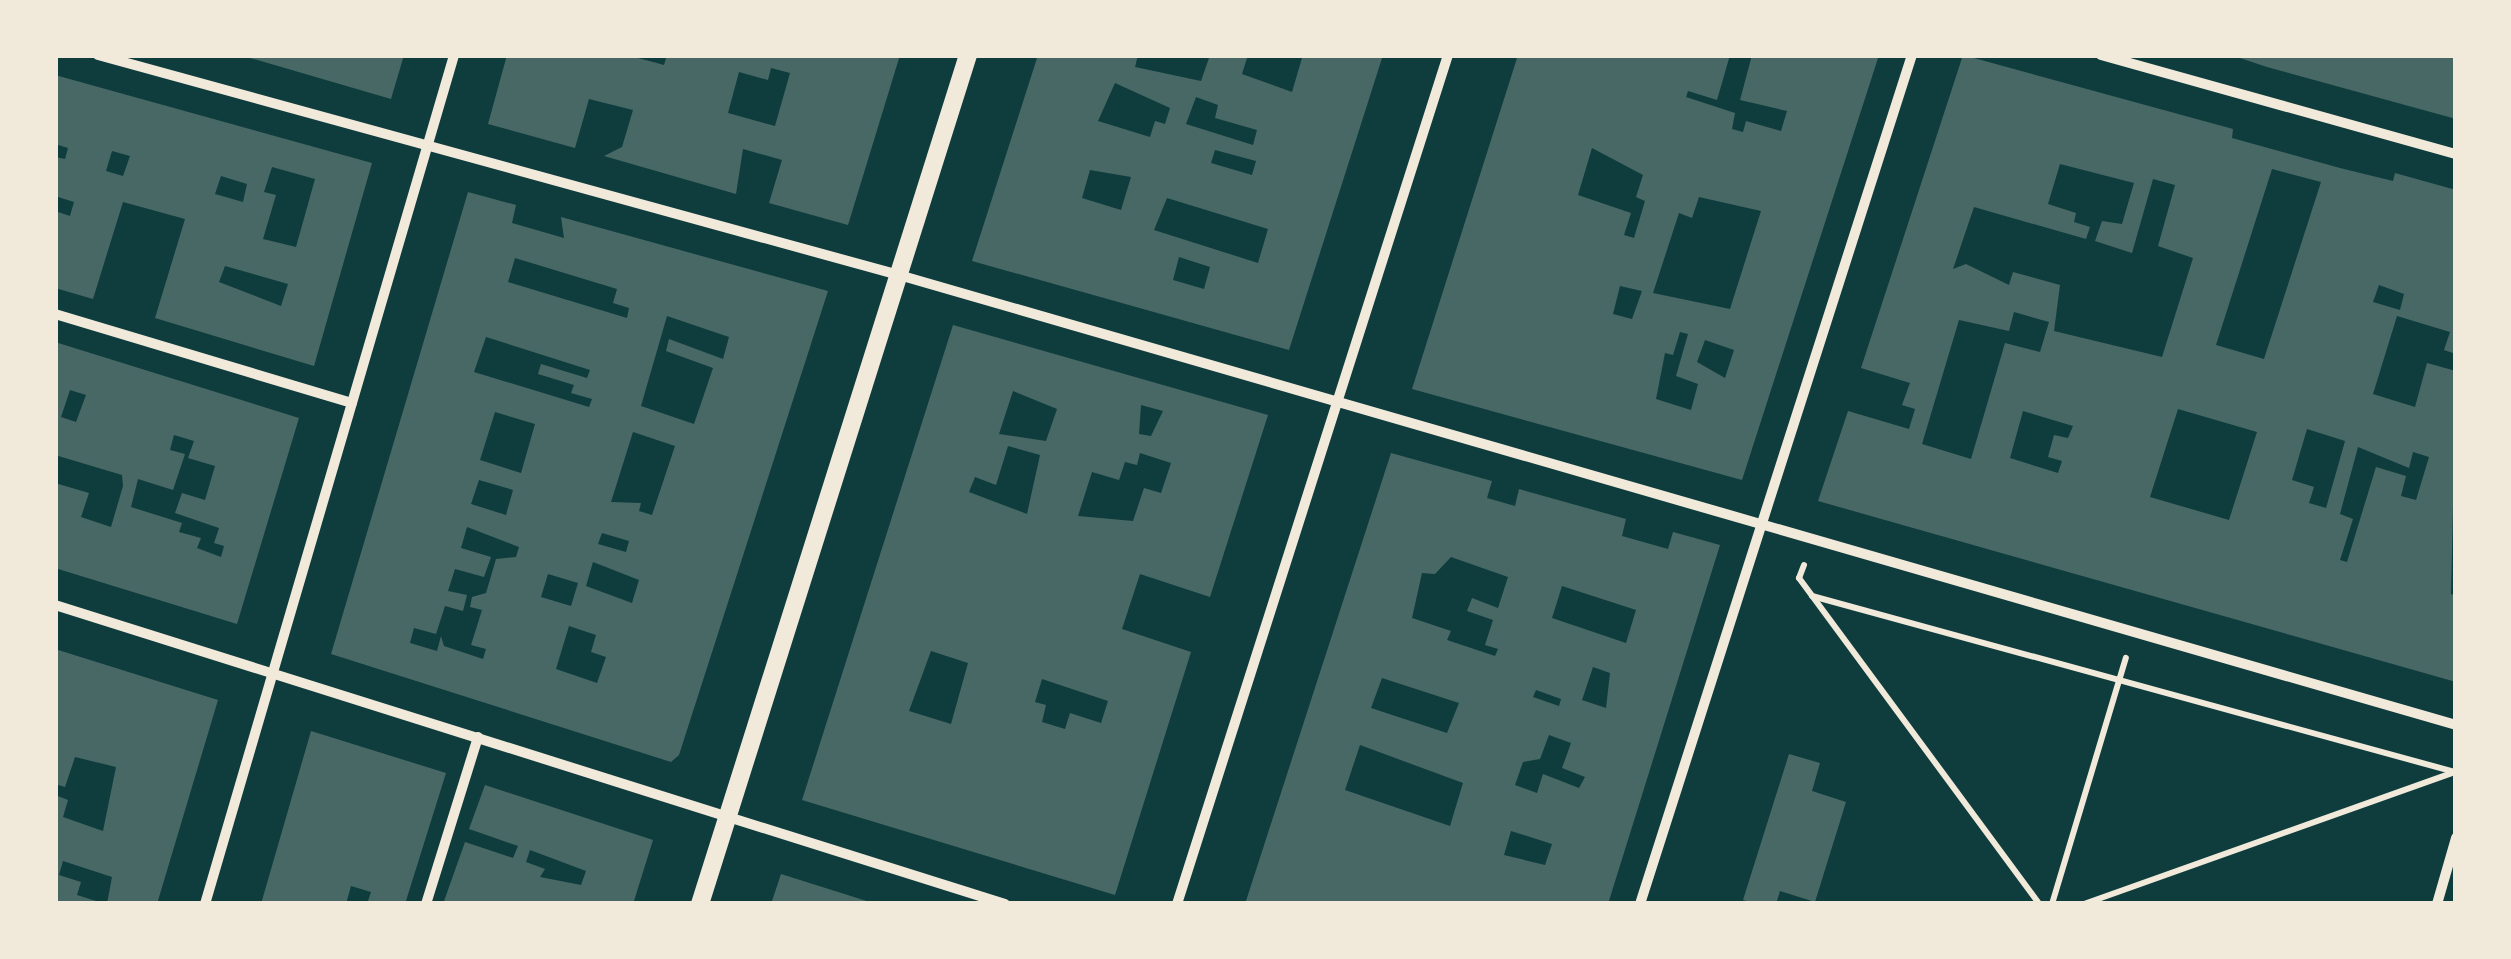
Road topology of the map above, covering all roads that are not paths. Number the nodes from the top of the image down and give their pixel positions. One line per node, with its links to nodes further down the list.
1 (98, 55): 7 (street)
2 (454, 55): 7 (street)
3 (968, 55): 9 (street)
4 (1448, 55): 12 (street)
5 (1912, 55): 13 (street)
6 (2102, 55): 8 (street)
7 (427, 146): 9 (street); 11 (street)
8 (2456, 154)
9 (899, 275): 12 (street); 18 (street)
10 (55, 314): 11 (street)
11 (352, 404): 15 (street)
12 (1336, 404): 13 (street); 24 (street)
13 (1761, 527): 16 (street); 25 (street)
14 (55, 606): 15 (street)
15 (273, 672): 17 (street); 20 (street)
16 (2456, 725)
17 (478, 736): 18 (street); 21 (street)
18 (728, 815): 22 (street); 23 (street)
19 (2456, 838): 26 (street)
20 (205, 904)
21 (426, 904)
22 (700, 904)
23 (1005, 904)
24 (1177, 904)
25 (1640, 904)
26 (2436, 904)

